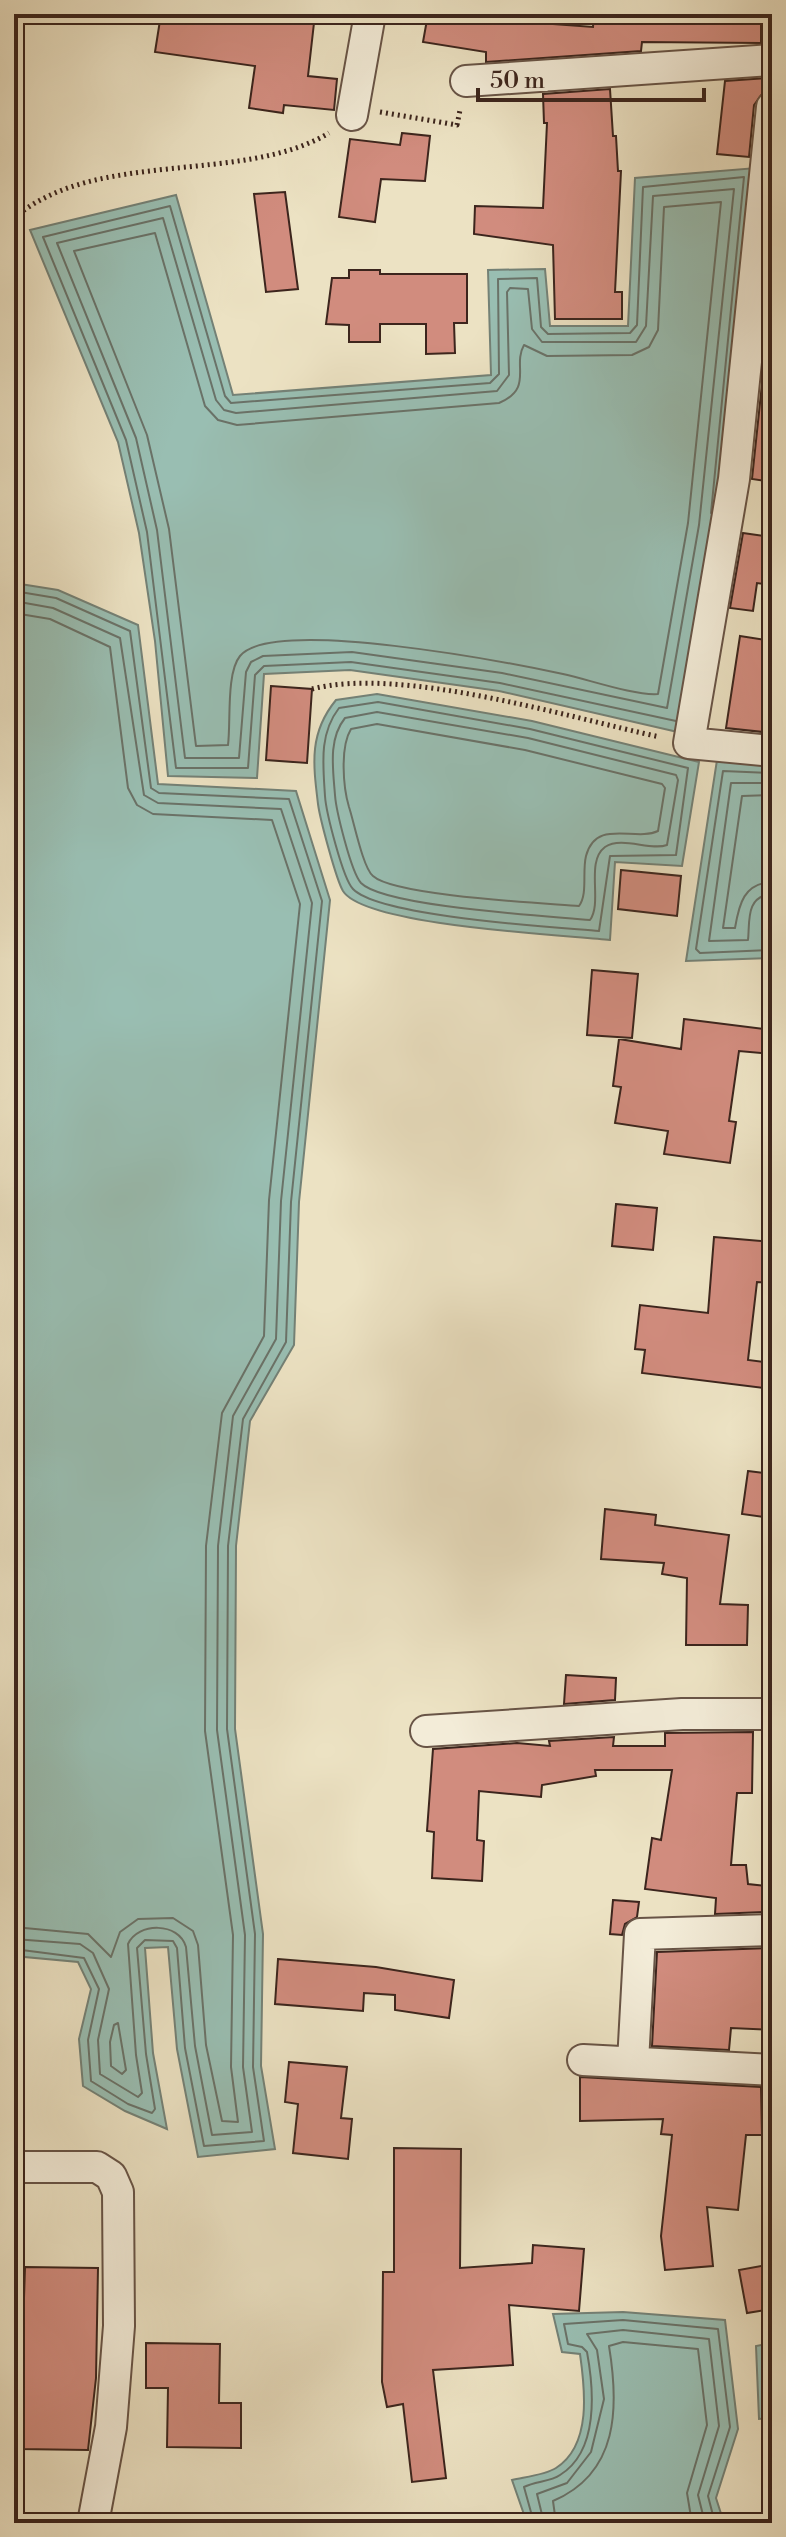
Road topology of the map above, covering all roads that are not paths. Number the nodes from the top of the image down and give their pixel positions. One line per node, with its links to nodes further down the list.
1 (370, 14): 5 (street)
2 (772, 60): 3 (street)
3 (466, 81)
4 (772, 107): 6 (street)
5 (352, 115)
6 (772, 751)
7 (772, 1714): 8 (street)
8 (426, 1731)
9 (772, 1930): 11 (street)
10 (583, 2060): 11 (street)
11 (633, 2062): 12 (street)
12 (772, 2070)
13 (14, 2167): 14 (street)
14 (93, 2523)

